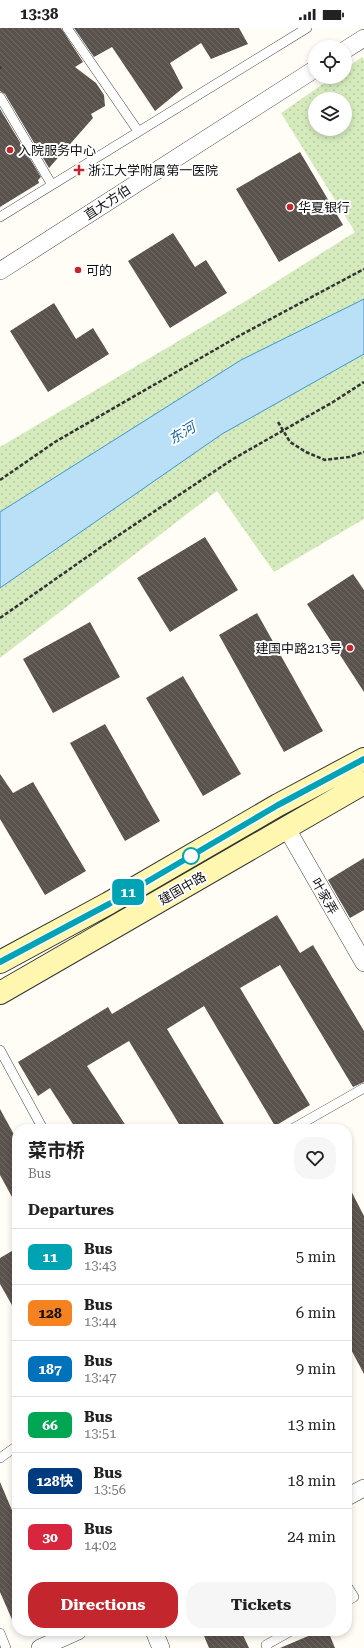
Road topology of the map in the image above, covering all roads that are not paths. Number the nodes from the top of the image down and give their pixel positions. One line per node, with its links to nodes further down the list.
1 (67, 28): 7 (lane)
2 (307, 28): 7 (lane)
3 (364, 38): 4 (street)
4 (352, 46)
5 (308, 73): 10 (street, 直大方伯)
6 (0, 97): 8 (lane)
7 (138, 131): 8 (lane)
8 (52, 185): 9 (lane)
9 (0, 216)
10 (0, 271)
11 (364, 759): 15 (main road, 建国中路)
12 (364, 783): 13 (main road, 建国中路)
13 (287, 829): 14 (street, 叶家弄); 16 (main road, 建国中路)
14 (363, 960)
15 (0, 962)
16 (0, 992)
17 (0, 1050): 19 (lane)
18 (364, 1088): 20 (lane)
19 (40, 1124)
20 (301, 1124)
21 (12, 1450): 22 (lane)
22 (0, 1458)
23 (364, 1488): 24 (street)
24 (352, 1494)
25 (0, 1633): 29 (lane)
26 (67, 1636): 30 (street)
27 (156, 1636): 31 (street)
28 (283, 1636): 32 (lane)
29 (6, 1648)
30 (40, 1648)
31 (161, 1648)
32 (267, 1648)

